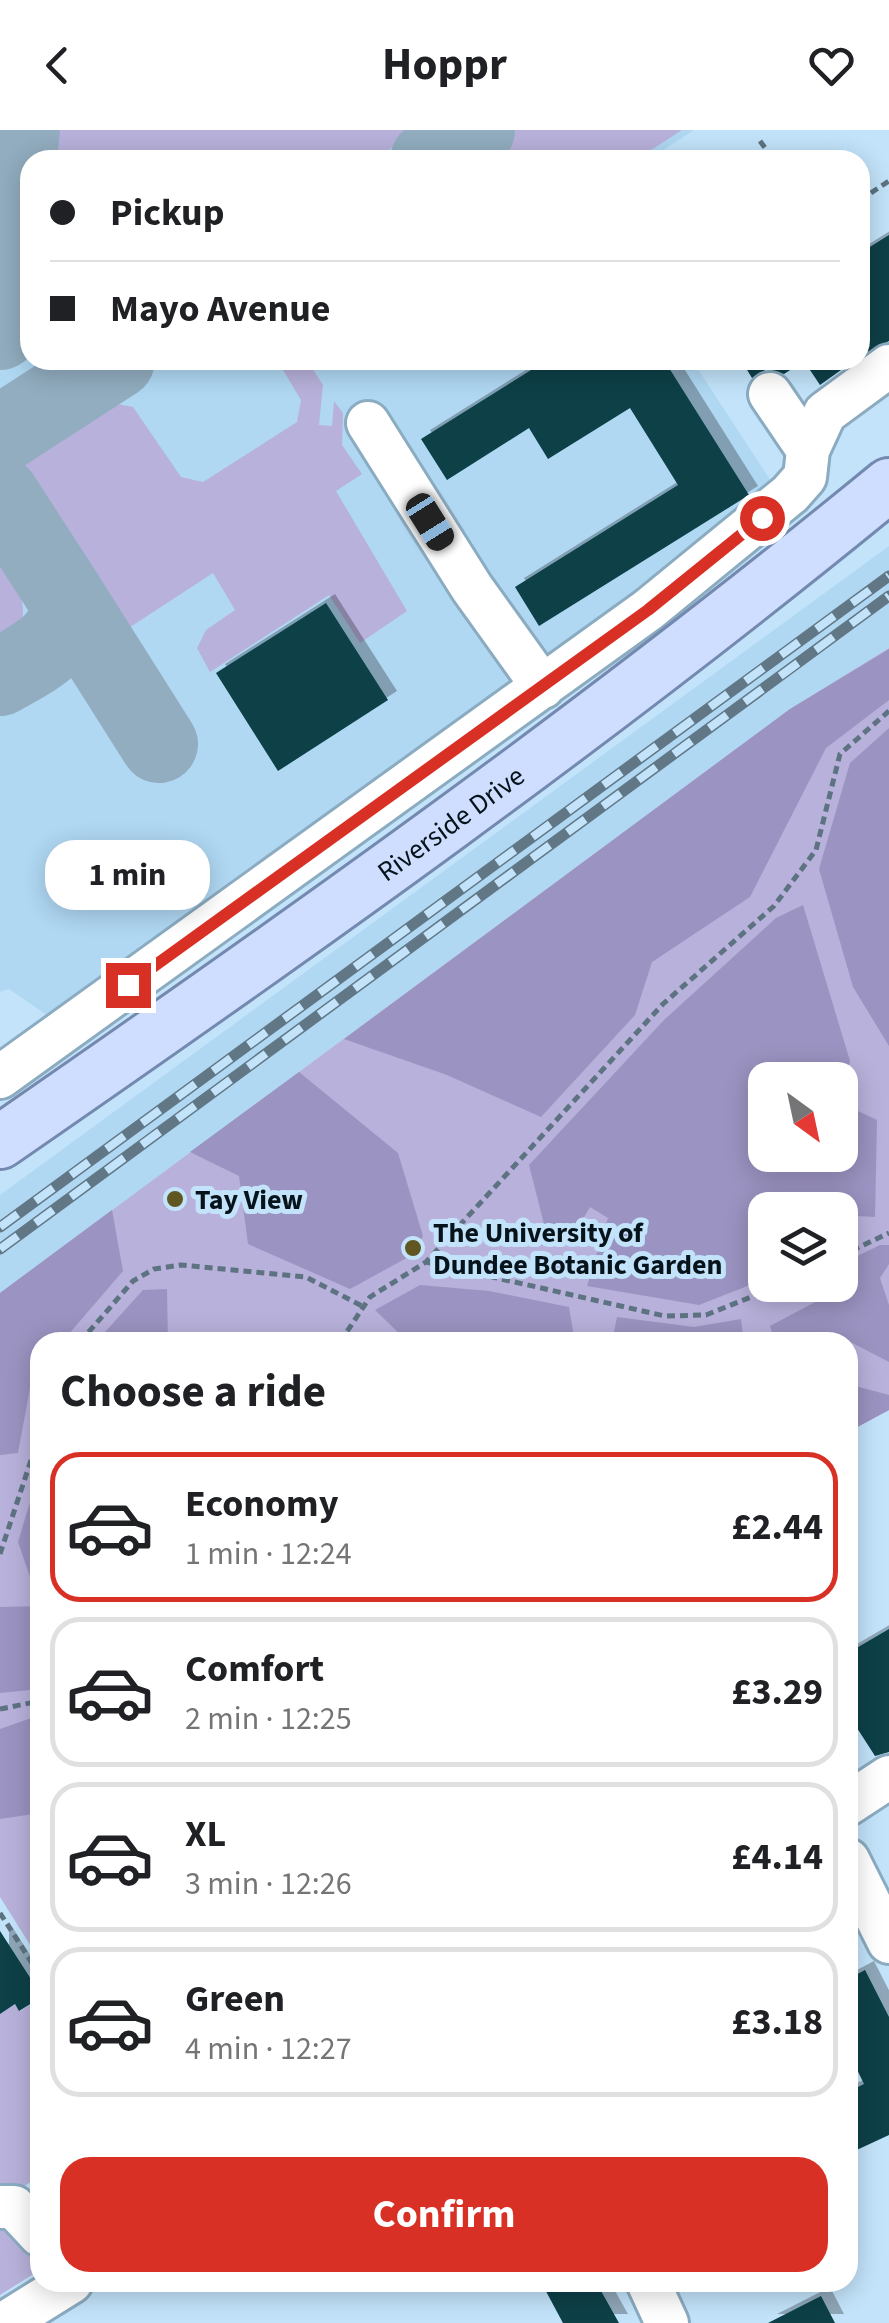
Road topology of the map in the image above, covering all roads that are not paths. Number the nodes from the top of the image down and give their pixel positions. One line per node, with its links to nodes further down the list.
1 (889, 366): 4 (street)
2 (770, 394): 4 (street)
3 (368, 423): 6 (street)
4 (808, 450): 6 (street)
5 (889, 485): 8 (main road, Riverside Drive)
6 (543, 687): 7 (street)
7 (0, 1077)
8 (0, 1142)
9 (889, 1778): 10 (street)
10 (858, 1798)
11 (858, 1880): 12 (street)
12 (889, 1942)
13 (0, 2207): 14 (street)
14 (30, 2224)
15 (55, 2292): 17 (street)
16 (652, 2292): 18 (street)
17 (5, 2323)
18 (666, 2323)

